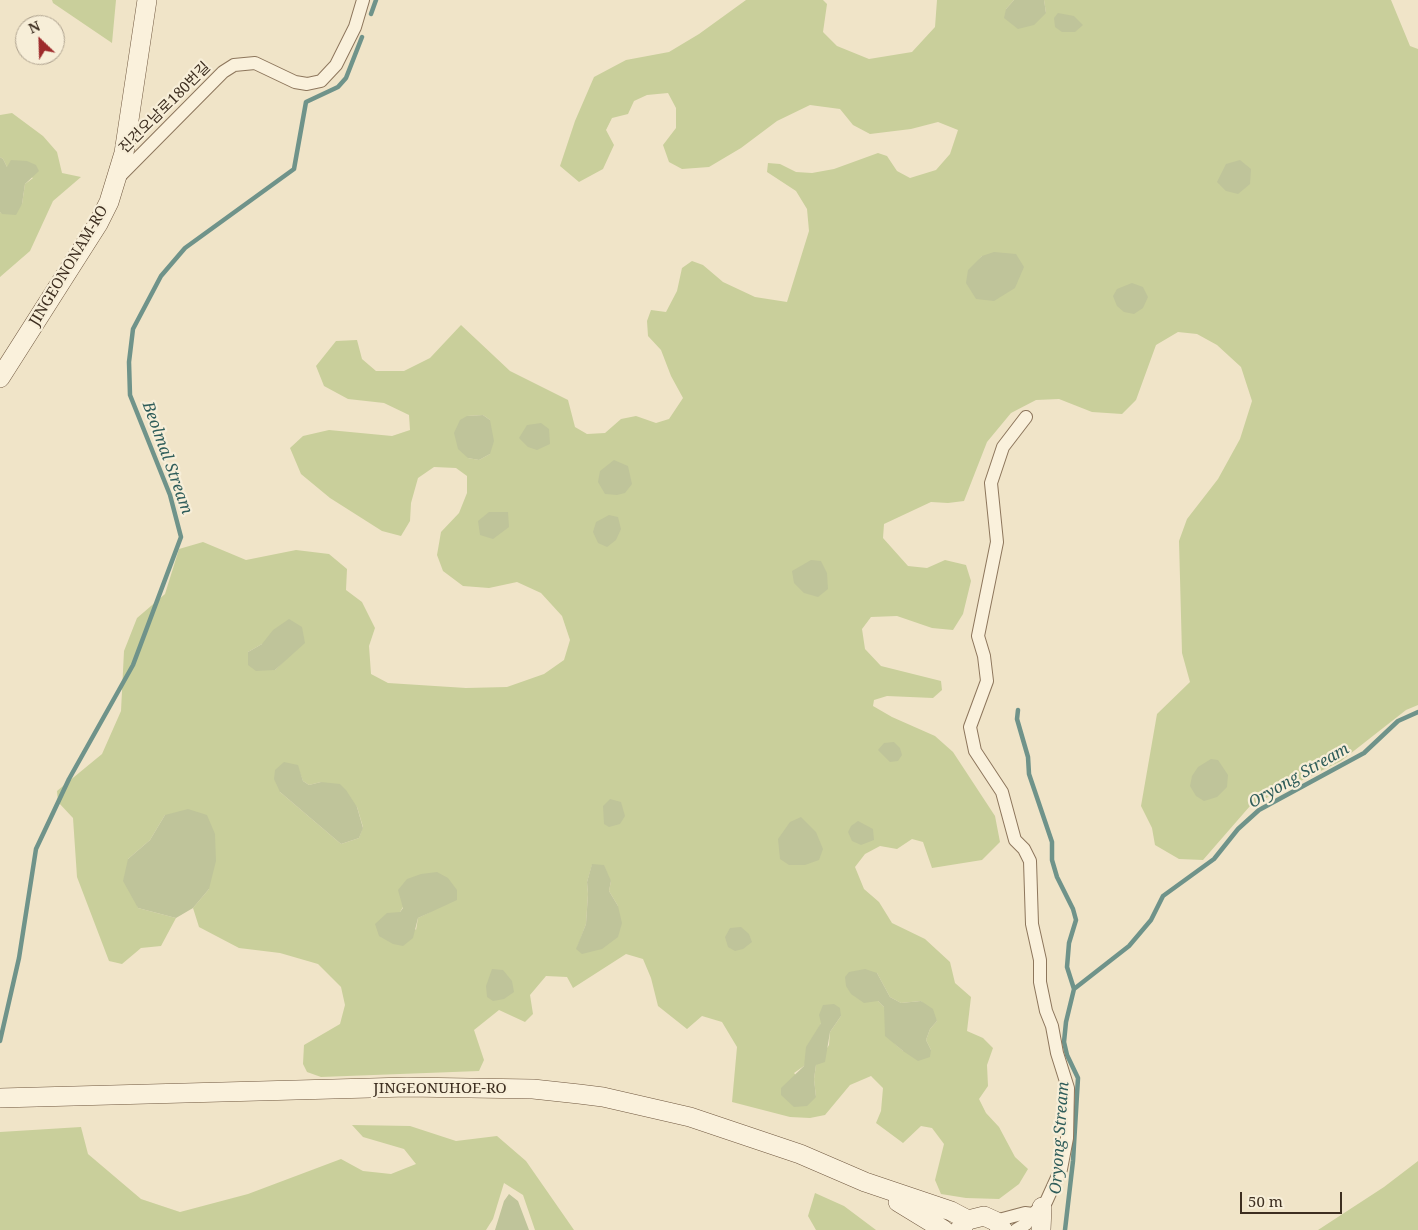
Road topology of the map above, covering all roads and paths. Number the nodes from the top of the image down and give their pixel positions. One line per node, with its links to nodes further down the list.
1 (147, 0): 3 (main road, JINGEONONAM-RO)
2 (363, 0): 3 (street, 진건오남로180번길)
3 (118, 178): 4 (main road, JINGEONONAM-RO)
4 (0, 378)
5 (1026, 417): 9 (street)
6 (0, 1098): 7 (main road, JINGEONUHOE-RO)
7 (865, 1182): 8 (main road, JINGEONUHOE-RO); 10 (main road, JINGEONUHOE-RO)
8 (917, 1213): 12 (main road); 13 (main road, JINGEONUHOE-RO)
9 (1039, 1217): 11 (street); 14 (street)
10 (964, 1225): 11 (main road, JINGEONUHOE-RO)
11 (999, 1226)
12 (930, 1230)
13 (944, 1230)
14 (1016, 1230)

